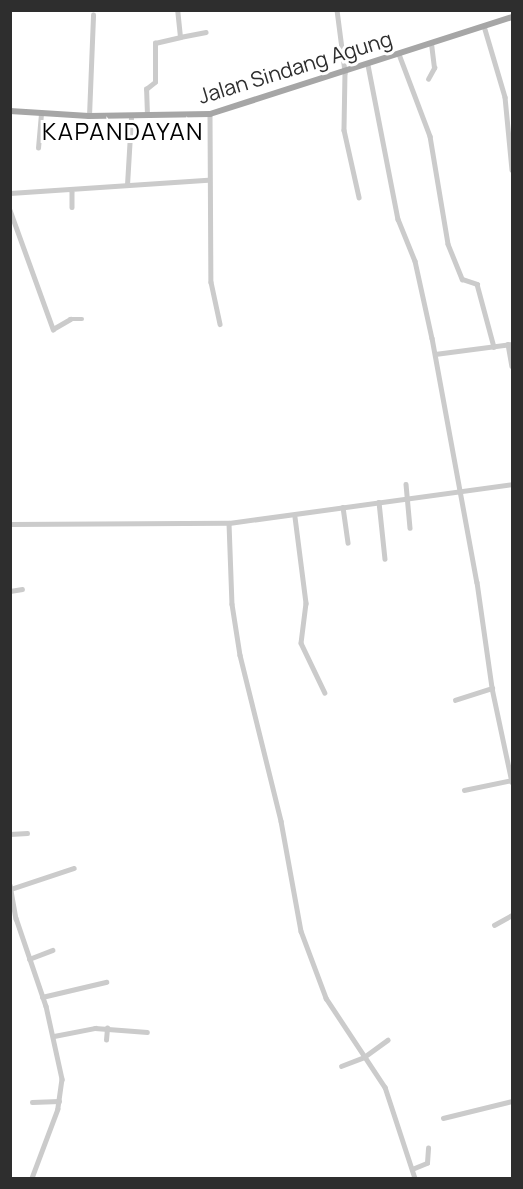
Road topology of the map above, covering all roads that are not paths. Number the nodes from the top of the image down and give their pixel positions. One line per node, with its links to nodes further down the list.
1 (177, 10): 7 (street)
2 (337, 10): 11 (street)
3 (93, 15): 16 (street)
4 (513, 17): 5 (main road, Jalan Sindang Agung)
5 (484, 26): 8 (main road, Jalan Sindang Agung); 20 (street)
6 (206, 32): 7 (street)
7 (180, 37): 17 (street)
8 (431, 43): 9 (main road, Jalan Sindang Agung); 12 (street)
9 (399, 54): 10 (main road, Jalan Sindang Agung); 31 (street)
10 (368, 65): 11 (main road, Jalan Sindang Agung); 32 (street)
11 (345, 72): 15 (main road, Jalan Sindang Agung); 25 (street)
12 (428, 78)
13 (10, 111): 14 (main road, Jalan Sindang Agung)
14 (41, 113): 16 (main road, Jalan Sindang Agung); 19 (street)
15 (210, 114): 17 (main road, Jalan Sindang Agung); 21 (street)
16 (89, 116): 18 (main road, Jalan Sindang Agung)
17 (147, 116): 18 (main road, Jalan Sindang Agung)
18 (131, 117): 22 (street)
19 (38, 148)
20 (513, 171)
21 (208, 180): 22 (street); 29 (street)
22 (128, 185): 23 (street)
23 (72, 192): 24 (street); 26 (street)
24 (10, 193)
25 (359, 197)
26 (72, 207)
27 (10, 210): 28 (street)
28 (82, 319)
29 (220, 324)
30 (510, 344): 31 (street); 33 (street)
31 (494, 347): 32 (street)
32 (435, 354): 36 (street)
33 (513, 366)
34 (406, 484): 37 (street)
35 (513, 484): 36 (street)
36 (461, 491): 37 (street); 48 (street)
37 (407, 499): 38 (street); 43 (street)
38 (379, 502): 39 (street); 45 (street)
39 (343, 507): 40 (street); 44 (street)
40 (295, 517): 41 (street); 49 (street)
41 (229, 523): 42 (street); 68 (street)
42 (10, 524)
43 (410, 528)
44 (348, 543)
45 (385, 559)
46 (22, 589): 47 (street)
47 (10, 591)
48 (492, 688): 50 (street); 51 (street)
49 (325, 693)
50 (455, 699)
51 (512, 781): 52 (street)
52 (464, 790)
53 (27, 833): 54 (street)
54 (10, 834)
55 (74, 868): 56 (street)
56 (11, 887): 60 (street)
57 (513, 915): 58 (street)
58 (494, 925)
59 (52, 950): 60 (street)
60 (29, 958): 62 (street)
61 (106, 982): 62 (street)
62 (42, 997): 65 (street)
63 (107, 1028): 64 (street); 65 (street); 66 (street)
64 (147, 1032)
65 (54, 1036): 70 (street)
66 (106, 1040)
67 (387, 1040): 68 (street)
68 (364, 1057): 69 (street); 75 (street)
69 (341, 1066)
70 (59, 1101): 72 (street); 76 (street)
71 (513, 1101): 73 (street)
72 (32, 1102)
73 (443, 1118)
74 (428, 1148): 75 (street)
75 (412, 1169): 77 (street)
76 (32, 1179)
77 (415, 1179)

